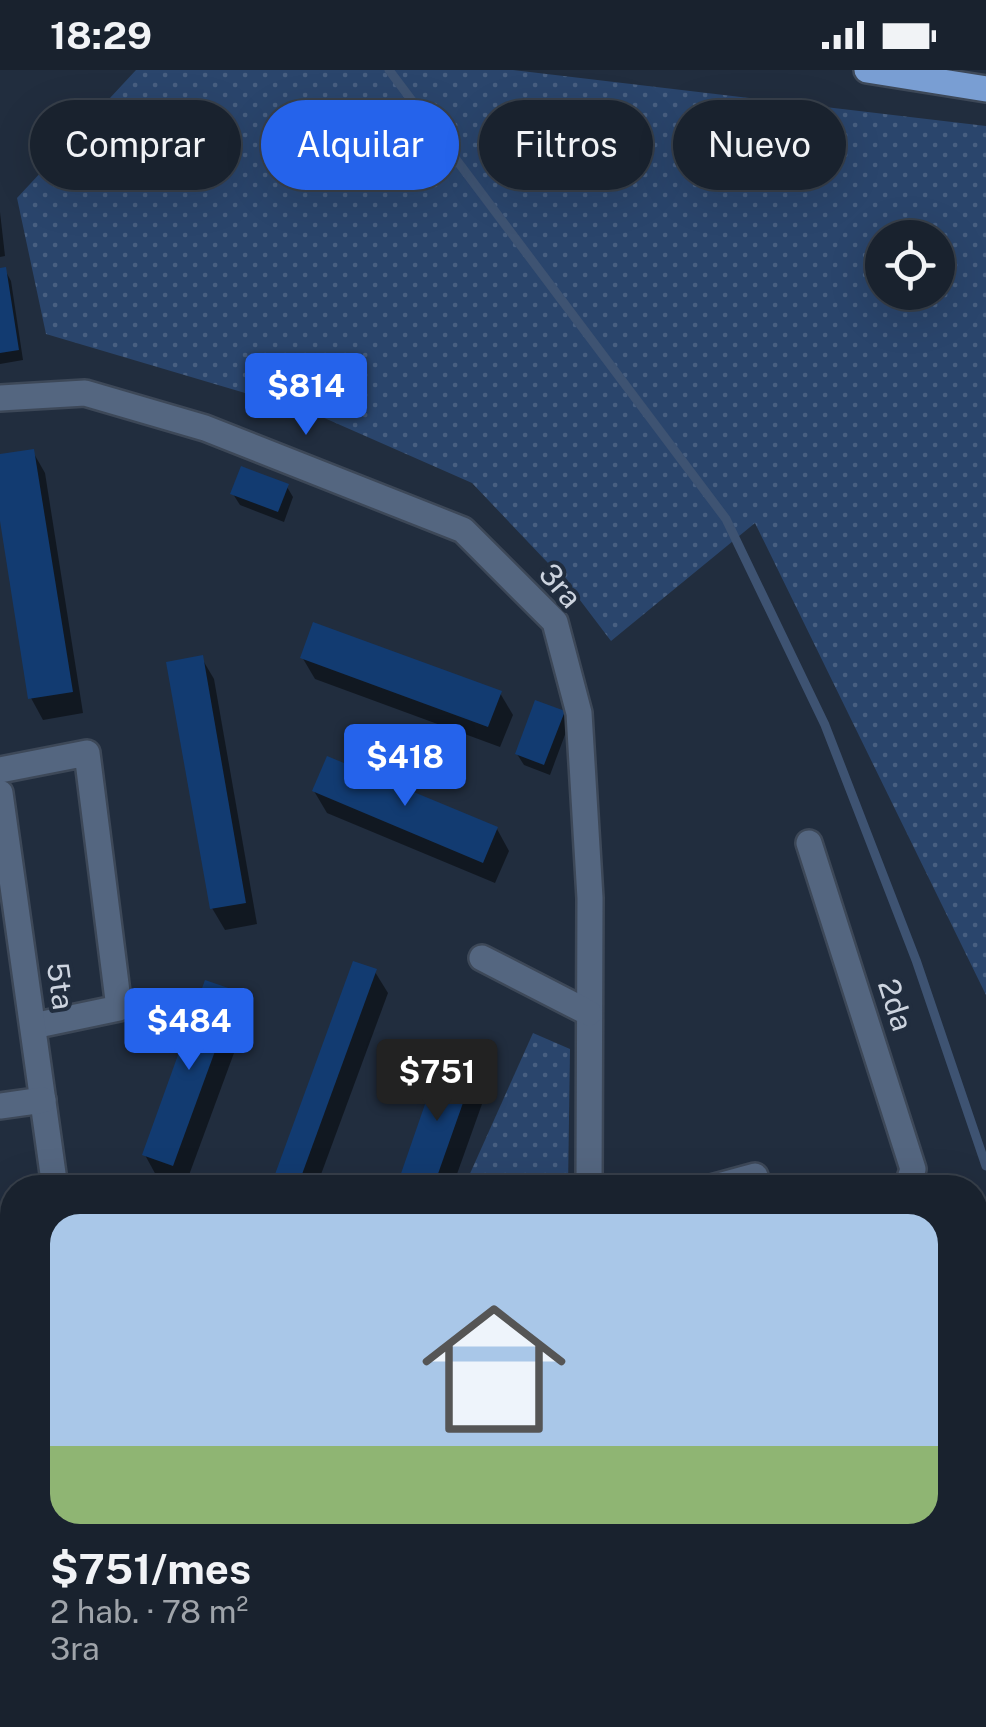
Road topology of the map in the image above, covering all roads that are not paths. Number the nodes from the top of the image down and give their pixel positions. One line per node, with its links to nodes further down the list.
1 (867, 70): 2 (main road)
2 (986, 89)
3 (0, 398): 8 (street, 3ra)
4 (0, 770): 9 (street)
5 (0, 793): 9 (street, 5ta)
6 (809, 843): 14 (street, 2da)
7 (482, 958): 8 (street)
8 (590, 1013): 13 (street, 3ra)
9 (33, 1026): 10 (street, 5ta)
10 (43, 1100): 11 (street); 12 (street, 5ta)
11 (0, 1106)
12 (53, 1175)
13 (588, 1175)
14 (911, 1175)

